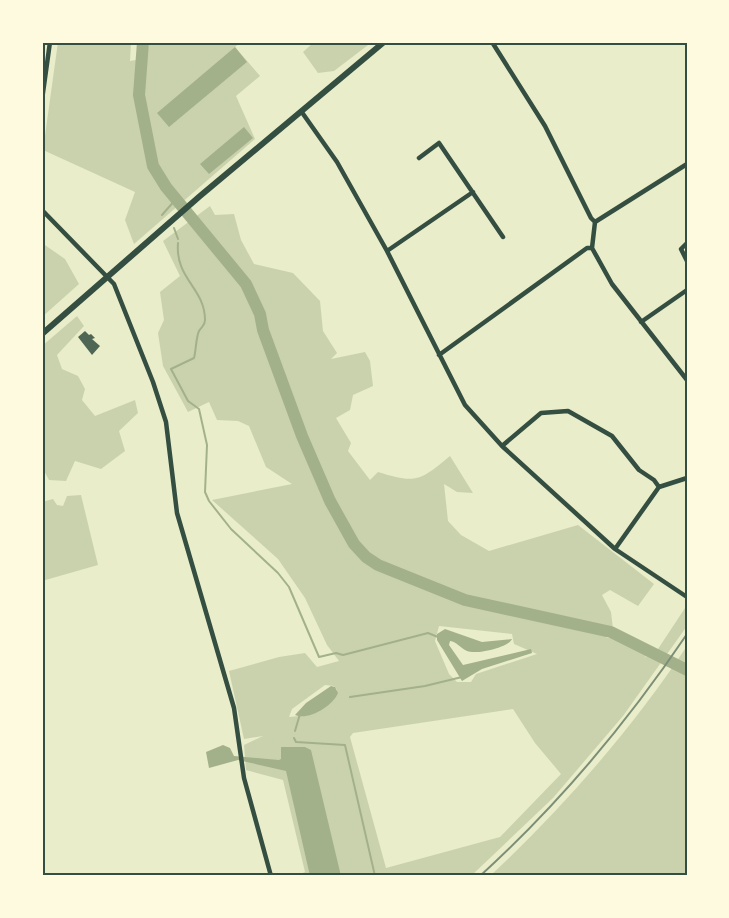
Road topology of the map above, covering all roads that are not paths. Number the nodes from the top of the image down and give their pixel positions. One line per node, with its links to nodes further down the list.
1 (50, 42): 4 (street)
2 (384, 42): 5 (main road)
3 (492, 42): 10 (street)
4 (42, 100)
5 (301, 111): 14 (street); 16 (main road)
6 (419, 158): 8 (street)
7 (687, 164): 10 (street)
8 (472, 192): 11 (street); 14 (street)
9 (42, 210): 16 (street)
10 (595, 222): 13 (street)
11 (503, 237)
12 (687, 243): 15 (street)
13 (592, 248): 18 (street); 20 (street)
14 (387, 251): 20 (street)
15 (687, 261)
16 (106, 276): 19 (main road); 27 (street)
17 (687, 290): 18 (street)
18 (641, 322): 21 (street)
19 (42, 334)
20 (439, 355): 22 (street)
21 (687, 380)
22 (502, 446): 24 (street); 25 (street)
23 (687, 478): 24 (street)
24 (659, 487): 25 (street)
25 (615, 549): 26 (street)
26 (687, 597)
27 (271, 876)

